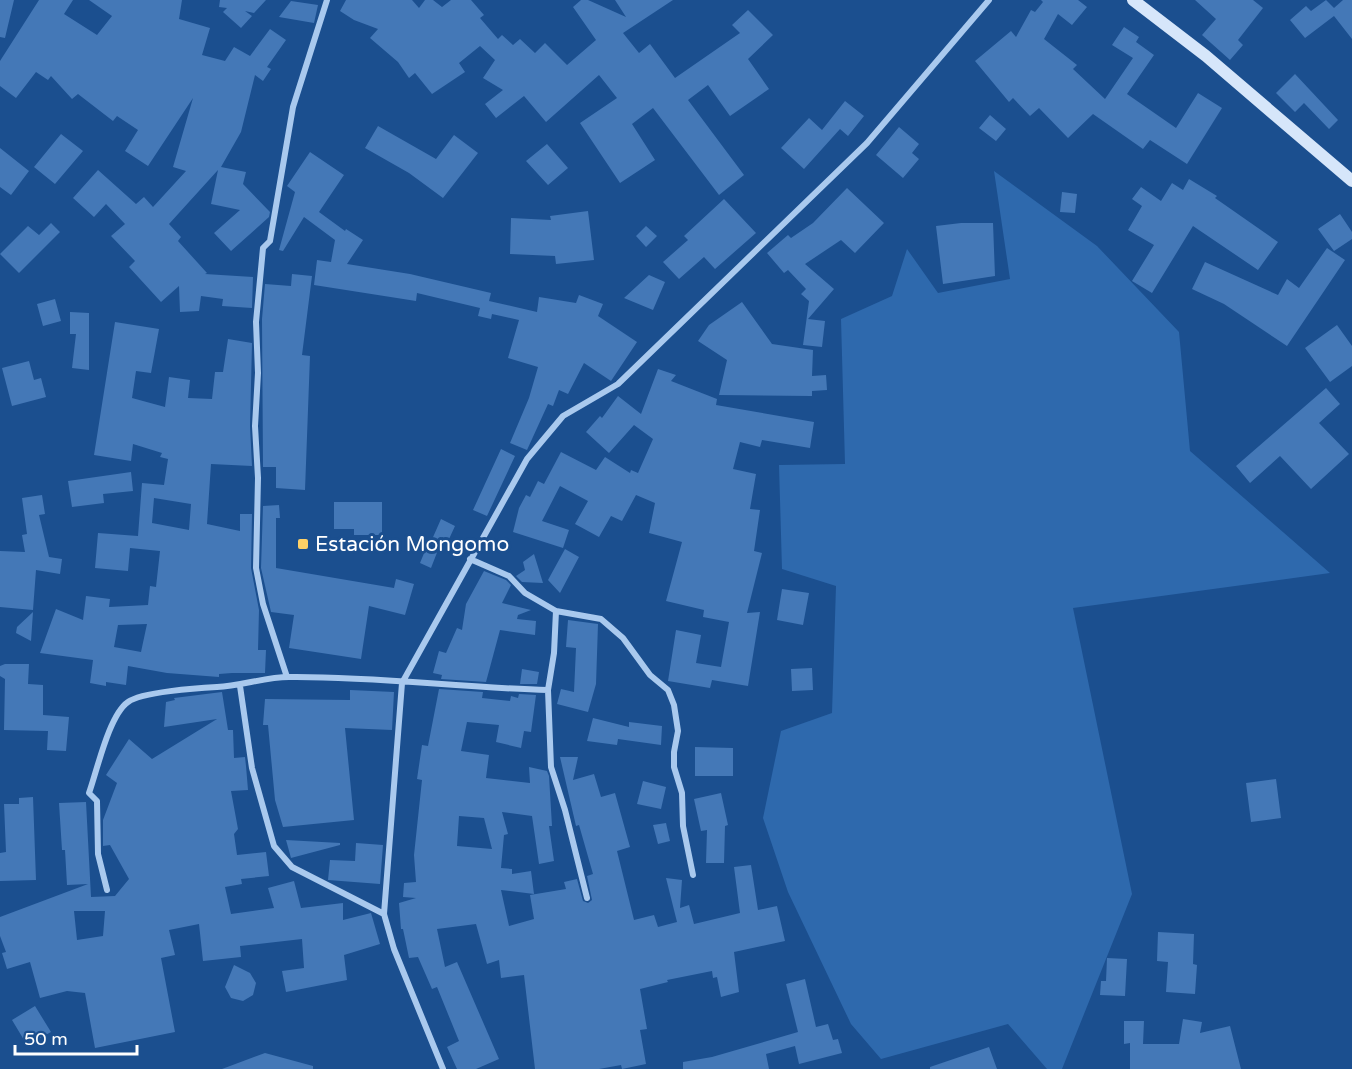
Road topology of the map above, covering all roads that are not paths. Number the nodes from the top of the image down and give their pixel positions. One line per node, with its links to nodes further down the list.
1 (327, 0): 7 (street)
2 (989, 0): 5 (street)
3 (1133, 0): 4 (street)
4 (1352, 181)
5 (470, 559): 6 (street); 8 (street)
6 (556, 611): 10 (street); 11 (street)
7 (286, 677): 8 (street); 9 (street)
8 (402, 682): 10 (street); 14 (street)
9 (240, 686): 12 (street); 14 (street)
10 (548, 690): 13 (street)
11 (693, 874)
12 (107, 890)
13 (587, 898)
14 (384, 914): 15 (street)
15 (443, 1069)

